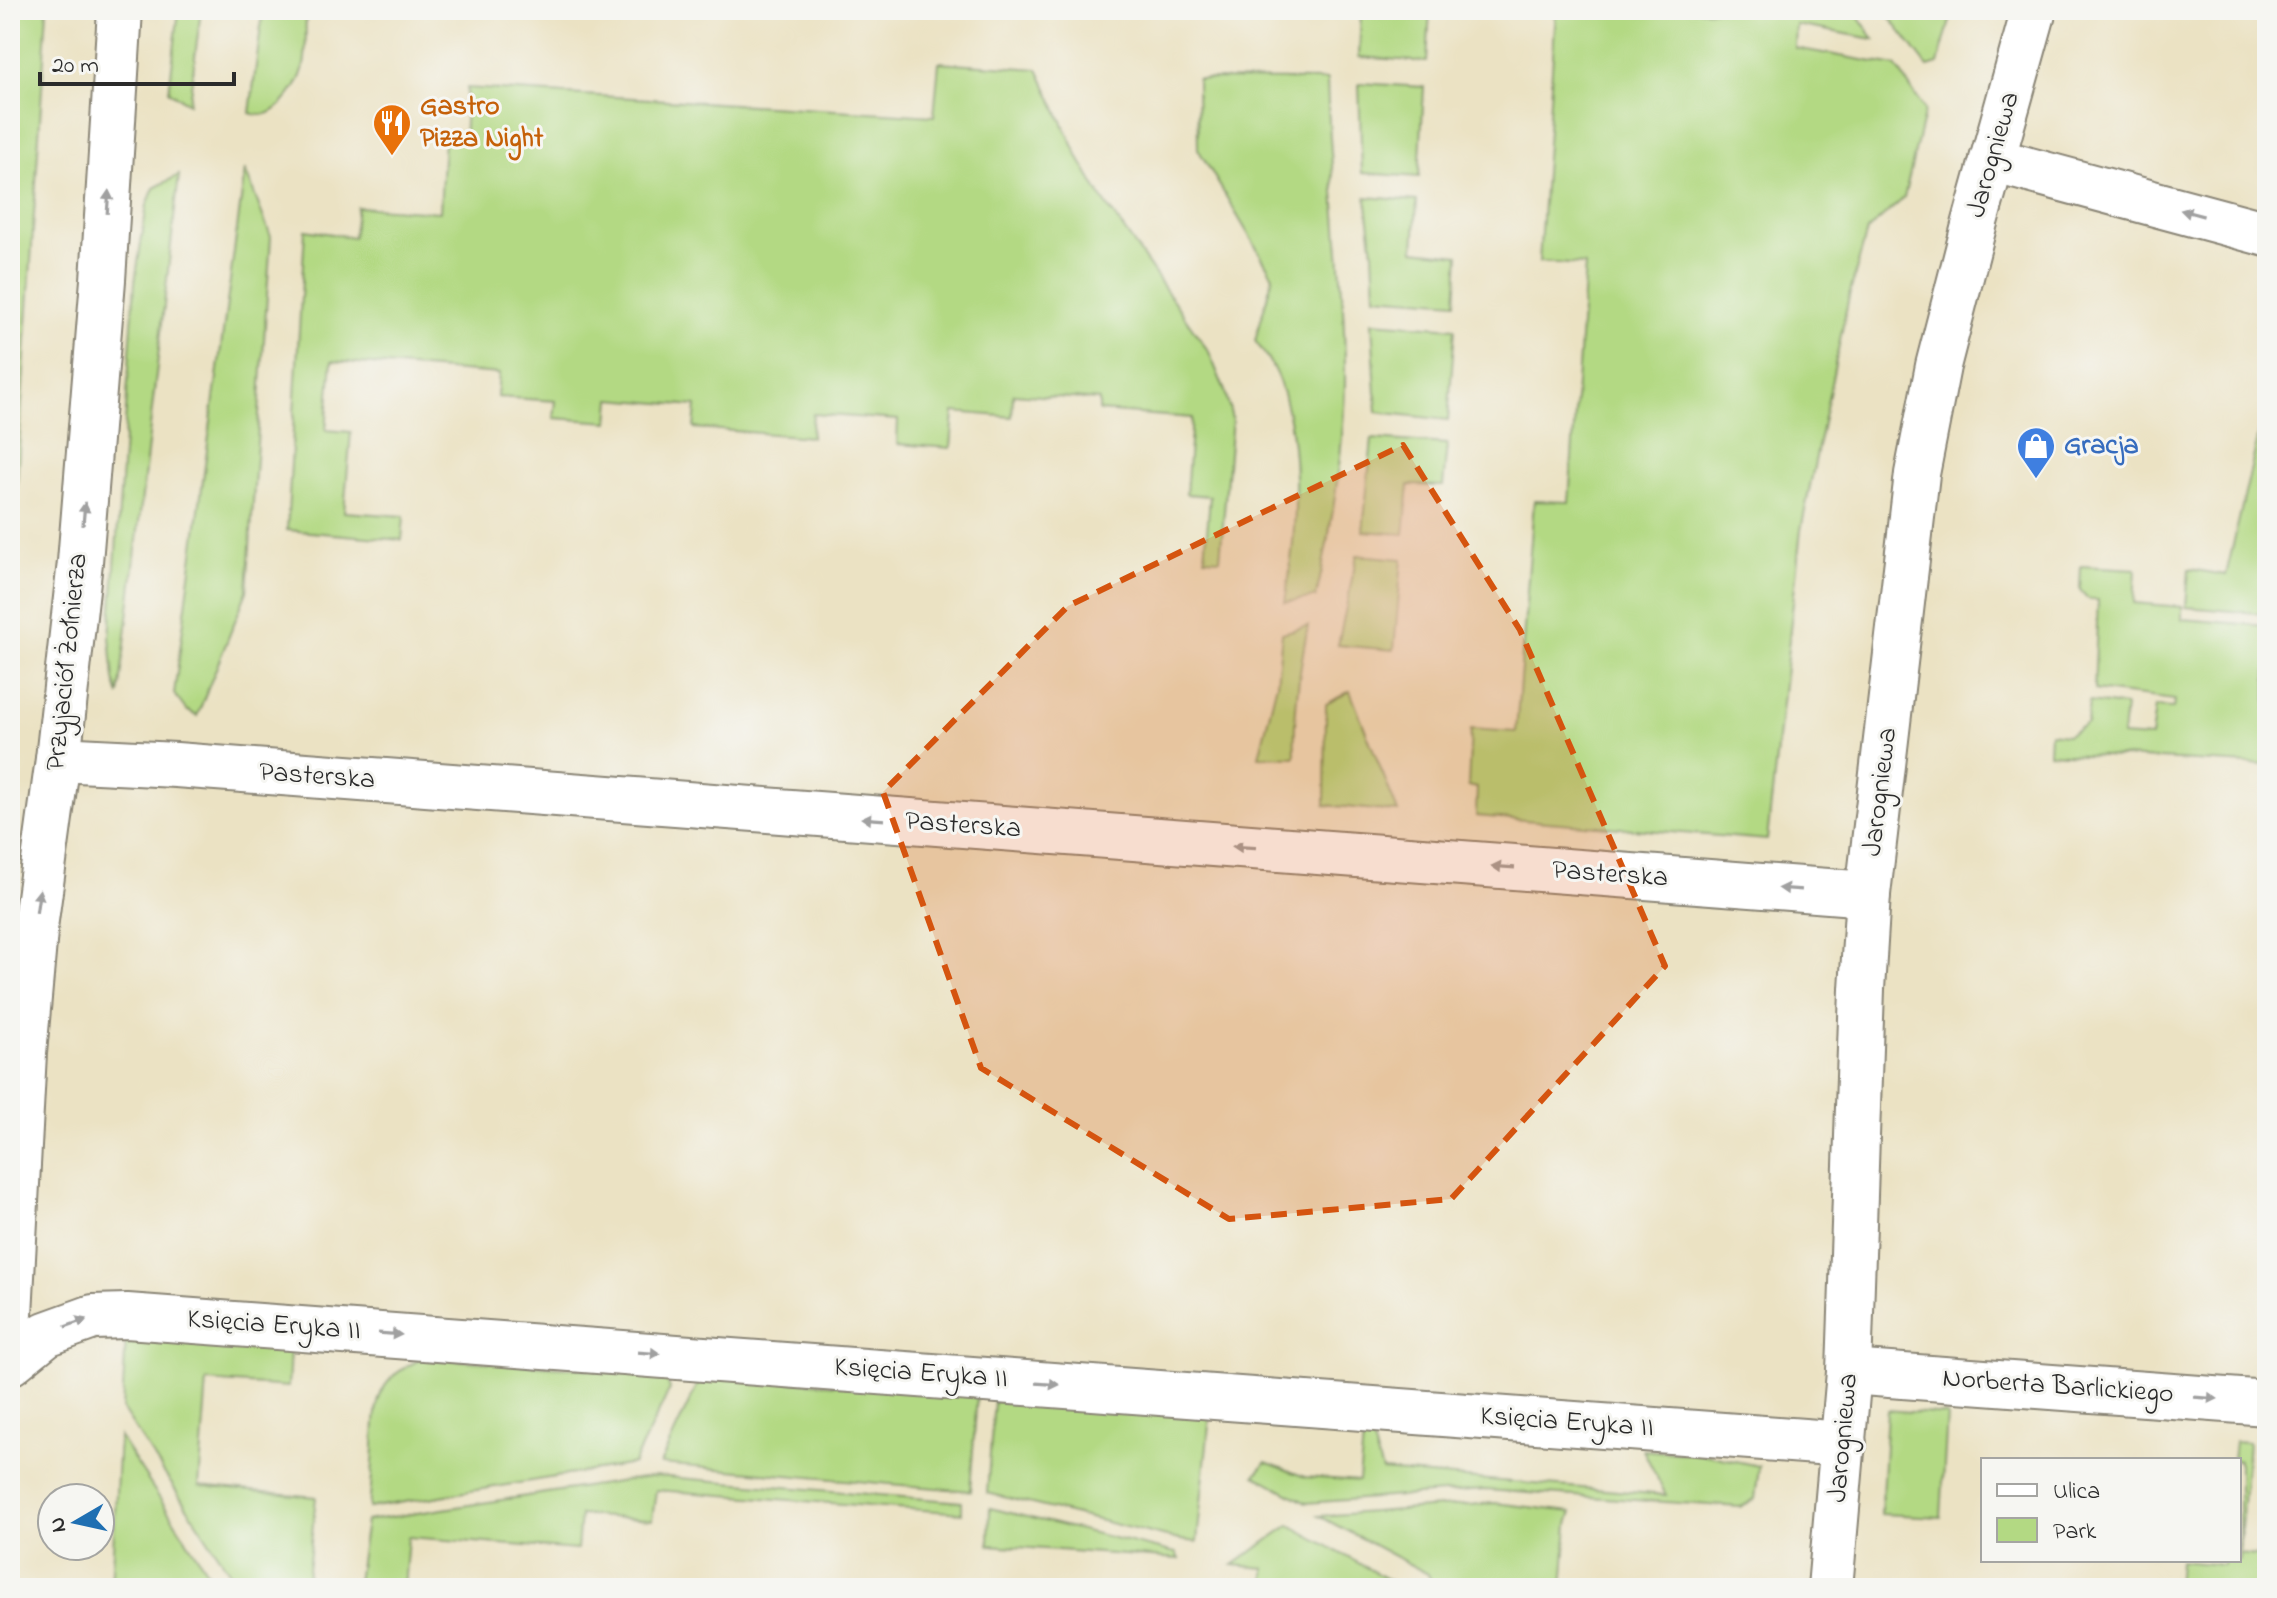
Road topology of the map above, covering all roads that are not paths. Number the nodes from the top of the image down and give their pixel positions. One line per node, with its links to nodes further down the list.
1 (120, 10): 5 (street, Przyjaciół Żołnierza, one-way to 1)
2 (2034, 10): 3 (street, Jarogniewa)
3 (1992, 160): 4 (street, one-way to 3); 6 (street, Jarogniewa)
4 (2267, 234)
5 (58, 759): 6 (street, Pasterska, one-way to 5); 7 (street, Przyjaciół Żołnierza, one-way to 5)
6 (1868, 894): 9 (street, Jarogniewa)
7 (10, 1314)
8 (10, 1363): 11 (street, Księcia Eryka II, one-way to 11)
9 (1849, 1372): 10 (street, Norberta Barlickiego, one-way to 10); 11 (street, Jarogniewa)
10 (2267, 1403)
11 (1844, 1444): 12 (street, Jarogniewa)
12 (1830, 1588)

